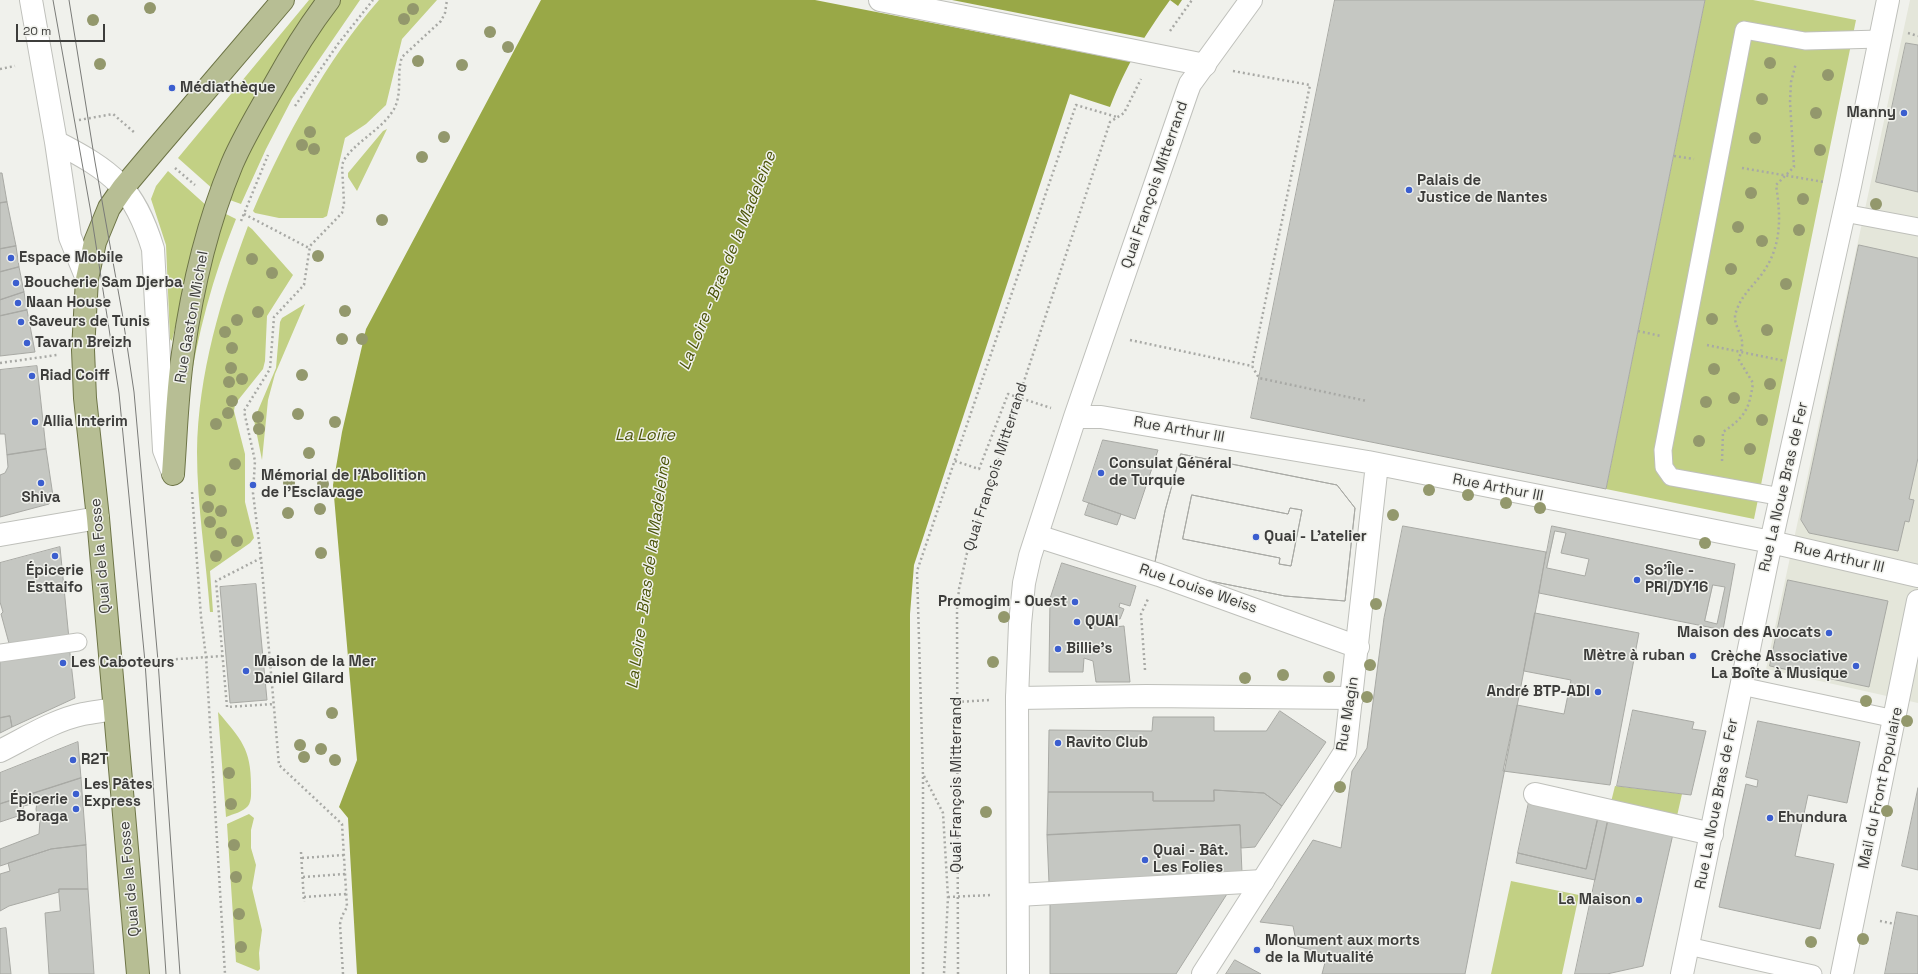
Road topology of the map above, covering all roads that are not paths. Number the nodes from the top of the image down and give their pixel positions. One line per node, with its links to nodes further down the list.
1 (31, 0): 9 (street, Quai de la Fosse)
2 (284, 0): 10 (main road)
3 (329, 0): 16 (main road, Rue Gaston Michel)
4 (880, 0): 8 (street)
5 (1251, 0): 8 (street, Quai François Mitterrand)
6 (1888, 0): 7 (street, Rue La Noue Bras de Fer)
7 (1880, 39): 11 (street, Rue La Noue Bras de Fer); 17 (lane)
8 (1205, 65): 14 (street, Quai François Mitterrand)
9 (55, 134): 10 (street); 13 (street, Quai de la Fosse)
10 (123, 188): 13 (main road); 16 (street)
11 (1844, 213): 12 (lane); 17 (street, Rue La Noue Bras de Fer)
12 (1918, 227)
13 (86, 280): 18 (main road, Quai de la Fosse)
14 (1075, 417): 15 (street, Rue Arthur III); 20 (street, Quai François Mitterrand)
15 (1377, 464): 21 (street, Rue Arthur III); 25 (street, Rue Magin)
16 (173, 474)
17 (1782, 497): 21 (street, Rue La Noue Bras de Fer)
18 (98, 518): 19 (street); 30 (main road, Quai de la Fosse)
19 (0, 535)
20 (1037, 536): 25 (street, Rue Louise Weiss); 28 (street, Quai François Mitterrand)
21 (1771, 542): 22 (street, Rue Arthur III); 27 (street, Rue La Noue Bras de Fer)
22 (1918, 576)
23 (1918, 601): 31 (street, Mail du Front Populaire)
24 (78, 642): 26 (lane)
25 (1358, 647): 29 (street, Rue Magin)
26 (0, 653)
27 (1741, 686): 31 (lane); 34 (street, Rue La Noue Bras de Fer)
28 (1017, 698): 29 (street); 36 (street, Quai François Mitterrand)
29 (1352, 698): 35 (street, Rue Magin)
30 (114, 709): 32 (street); 38 (main road, Quai de la Fosse)
31 (1895, 719): 43 (street, Mail du Front Populaire)
32 (0, 751)
33 (1535, 794): 34 (street)
34 (1712, 834): 37 (street, Rue La Noue Bras de Fer)
35 (1262, 880): 36 (street); 40 (street, Rue Magin)
36 (1018, 895): 39 (street, Quai François Mitterrand)
37 (1688, 946): 41 (street, Rue La Noue Bras de Fer); 42 (lane)
38 (138, 974)
39 (1018, 974)
40 (1203, 974)
41 (1682, 974)
42 (1814, 974)
43 (1842, 974)

